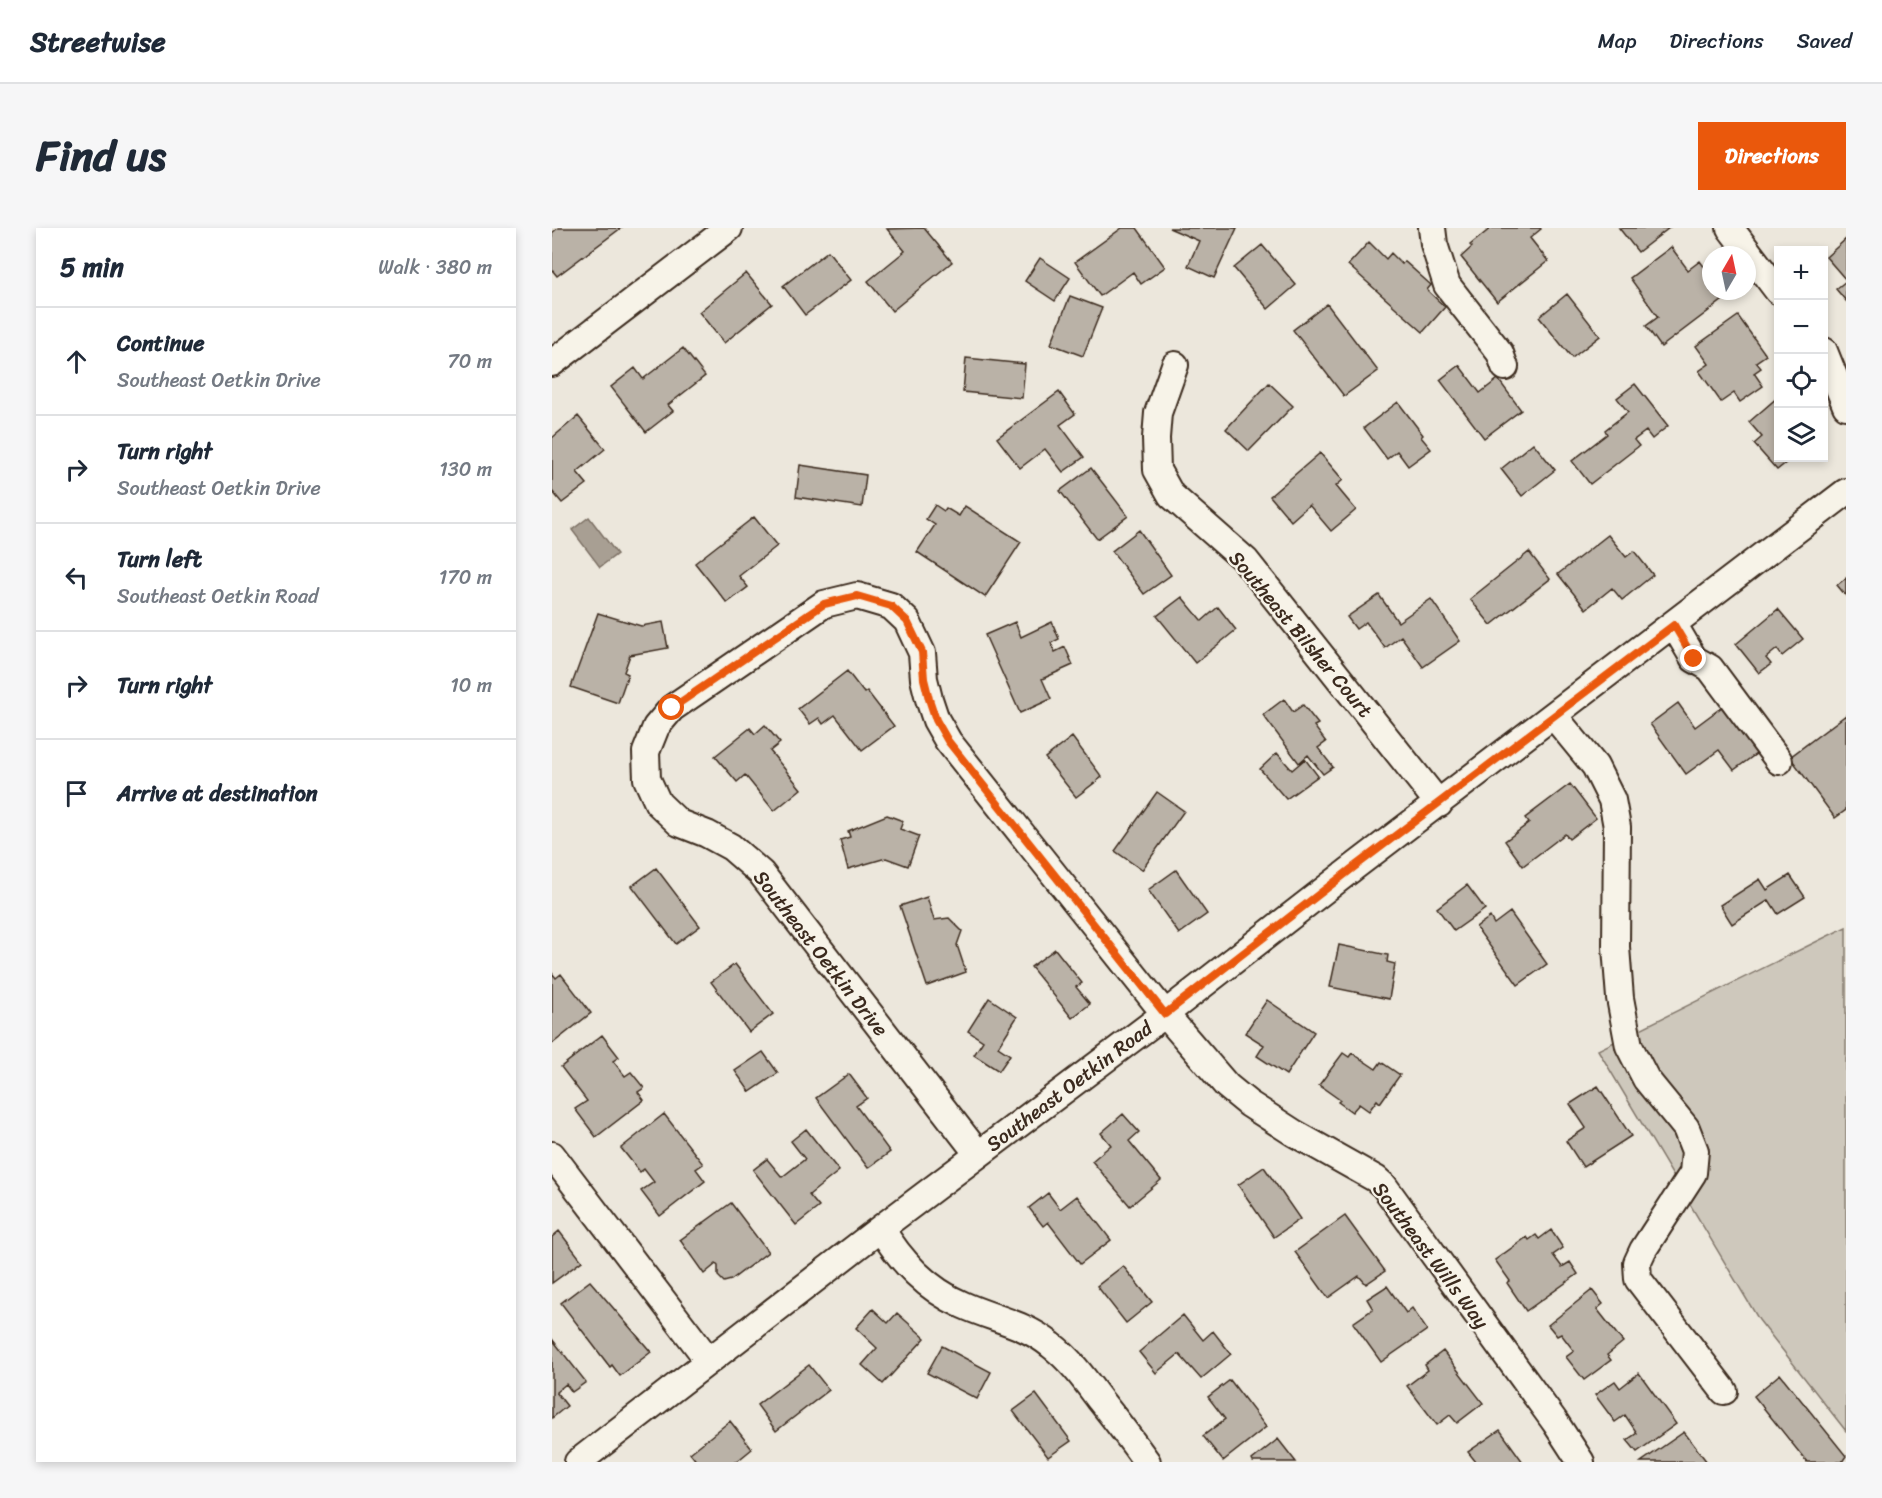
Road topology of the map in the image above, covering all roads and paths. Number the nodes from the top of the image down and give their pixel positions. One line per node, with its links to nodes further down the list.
1 (729, 228): 6 (street)
2 (1432, 228): 8 (street)
3 (1730, 228): 4 (street)
4 (1774, 285)
5 (1825, 354): 9 (street)
6 (552, 363)
7 (1175, 365): 14 (street, Southeast Bilsher Court)
8 (1505, 367)
9 (1846, 406)
10 (1846, 492): 11 (street, Southeast Oetkin Road)
11 (1674, 625): 12 (street, Southeast Oetkin Road); 13 (street)
12 (1554, 716): 14 (street, Southeast Oetkin Road); 20 (street)
13 (1779, 761)
14 (1439, 804): 15 (street, Southeast Oetkin Road)
15 (1165, 1014): 16 (street, Southeast Oetkin Road); 16 (street, Southeast Oetkin Drive); 23 (street, Southeast Wills Way)
16 (978, 1154): 18 (street, Southeast Oetkin Road)
17 (552, 1155): 19 (street)
18 (881, 1228): 19 (street, Southeast Oetkin Road); 22 (street)
19 (709, 1361): 21 (street, Southeast Oetkin Road)
20 (1724, 1391)
21 (579, 1462)
22 (1147, 1462)
23 (1581, 1462)

